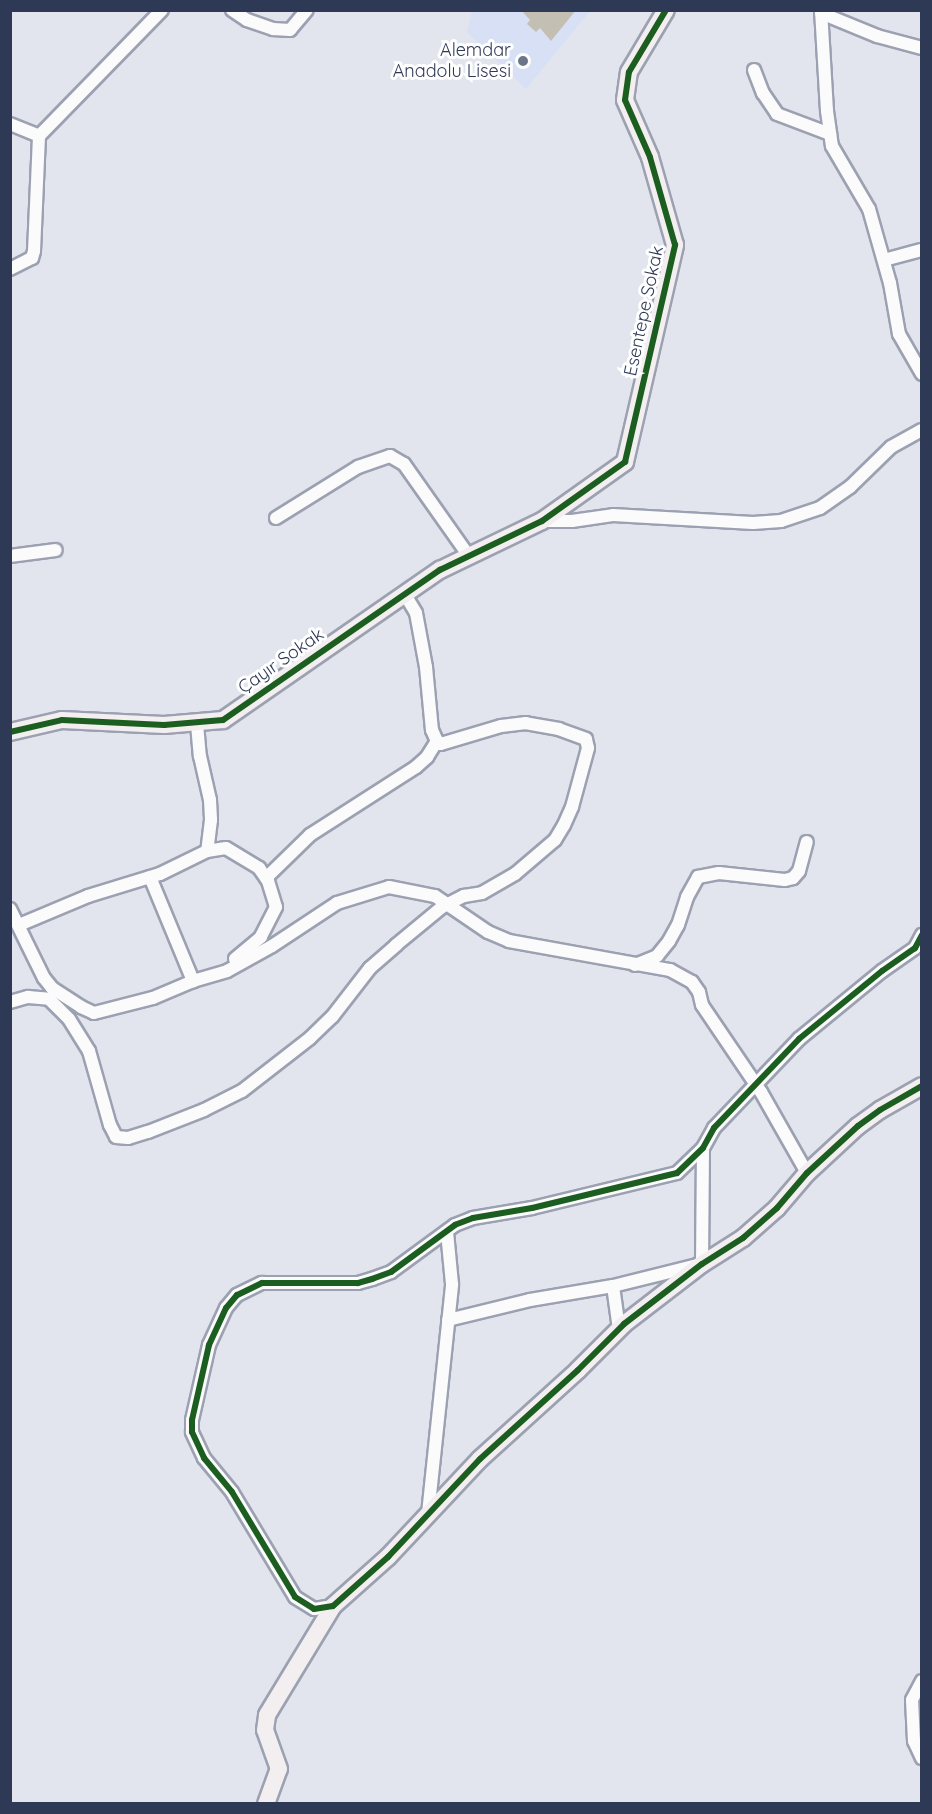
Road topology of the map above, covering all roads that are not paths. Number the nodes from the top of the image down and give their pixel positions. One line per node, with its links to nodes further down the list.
1 (162, 10): 10 (street)
2 (232, 10): 3 (street)
3 (307, 10)
4 (666, 10): 17 (street, Esentepe Sokak)
5 (821, 12): 6 (street); 9 (street)
6 (921, 48)
7 (754, 70): 9 (street)
8 (10, 124): 10 (street)
9 (830, 134): 12 (street)
10 (39, 136): 13 (street)
11 (921, 250): 12 (street)
12 (884, 260): 14 (street)
13 (10, 269)
14 (921, 374)
15 (921, 430): 17 (street)
16 (276, 518): 20 (street)
17 (542, 520): 20 (street, Çayır Sokak)
18 (56, 550): 19 (street)
19 (10, 556)
20 (469, 556): 21 (street, Çayır Sokak)
21 (404, 593): 22 (street, Çayır Sokak); 24 (street)
22 (197, 724): 23 (street, Çayır Sokak); 26 (street)
23 (10, 732)
24 (437, 741): 28 (street); 29 (street)
25 (807, 842): 33 (street)
26 (207, 851): 27 (street); 28 (street)
27 (150, 877): 31 (street); 35 (street)
28 (266, 878): 34 (street)
29 (450, 903): 33 (street); 34 (street); 36 (street)
30 (10, 909): 31 (street)
31 (19, 925): 35 (street)
32 (921, 935): 37 (street)
33 (634, 965): 37 (street)
34 (209, 976): 35 (street)
35 (193, 981)
36 (10, 1002)
37 (756, 1084): 39 (street); 40 (street)
38 (921, 1086): 40 (street)
39 (703, 1148): 41 (street); 42 (street)
40 (807, 1173): 42 (street)
41 (447, 1232): 44 (street); 47 (street)
42 (702, 1264): 43 (street); 45 (street)
43 (613, 1286): 44 (street); 45 (street)
44 (448, 1320): 46 (street)
45 (619, 1329): 46 (street)
46 (428, 1514): 47 (street)
47 (333, 1606): 50 (street)
48 (921, 1681): 49 (street)
49 (921, 1758)
50 (266, 1803)

